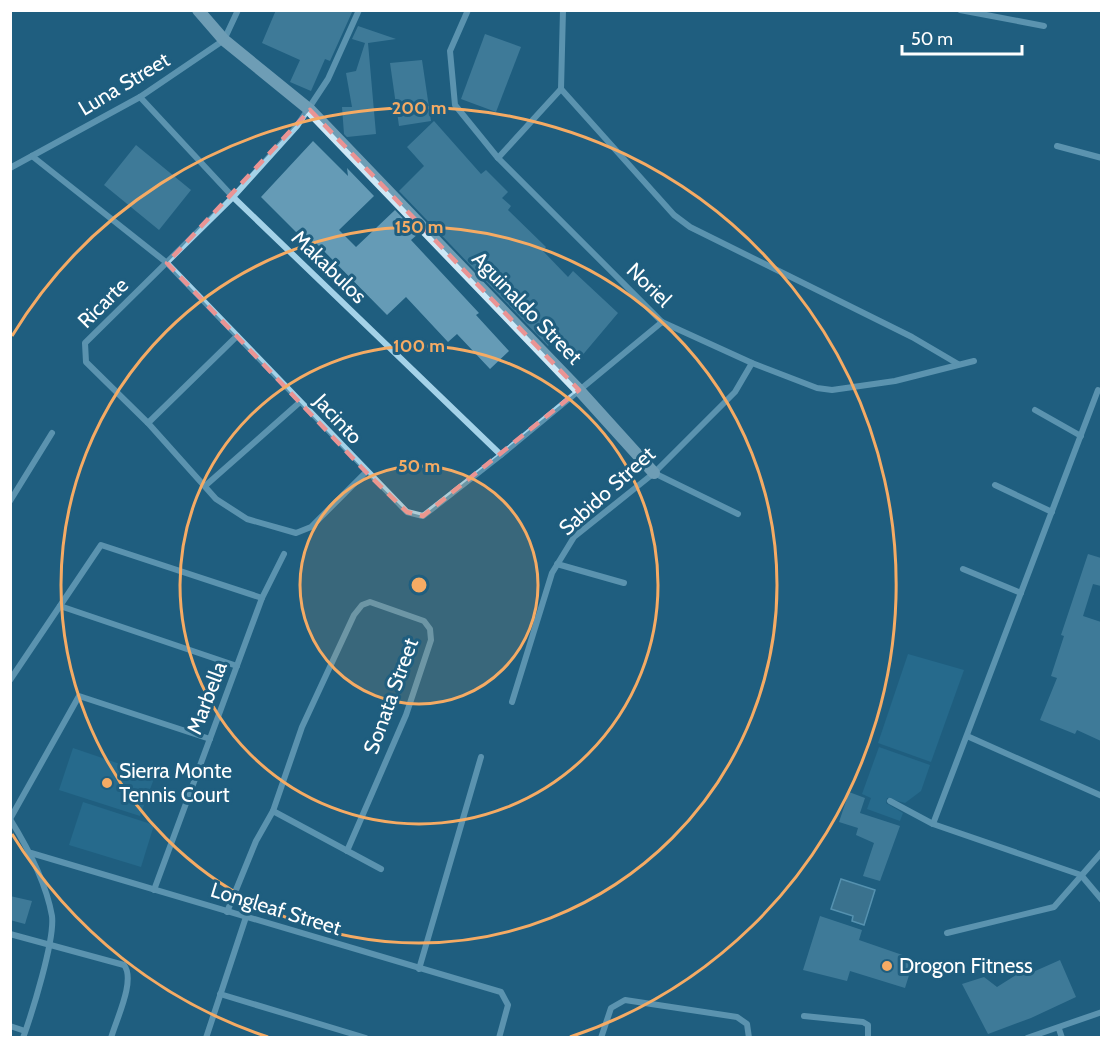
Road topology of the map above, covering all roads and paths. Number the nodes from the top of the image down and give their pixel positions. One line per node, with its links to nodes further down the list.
1 (198, 10): 8 (street, Aguinaldo Street)
2 (238, 10): 8 (street)
3 (359, 10): 11 (street, Ricarte)
4 (468, 10): 14 (street, Noriel)
5 (563, 10): 9 (street)
6 (960, 10): 7 (street)
7 (1044, 27)
8 (224, 40): 10 (street, Luna Street); 11 (street, Aguinaldo Street)
9 (561, 89): 14 (street); 23 (street)
10 (140, 97): 13 (street, Luna Street); 17 (street, Makabulos)
11 (310, 110): 17 (street, Ricarte); 24 (street, Aguinaldo Street)
12 (1057, 146): 15 (street)
13 (32, 156): 16 (street, Luna Street); 18 (street, Jacinto)
14 (498, 158): 19 (street, Noriel)
15 (1101, 158)
16 (10, 168)
17 (233, 197): 18 (street, Ricarte); 31 (street, Makabulos)
18 (167, 263): 20 (street, Jacinto); 28 (street, Ricarte)
19 (662, 322): 22 (street, Noriel); 24 (street, Jacinto)
20 (237, 336): 26 (street, Jacinto); 28 (street)
21 (974, 361): 23 (street, Noriel)
22 (752, 363): 23 (street, Noriel); 33 (street, Sabido Street)
23 (959, 364)
24 (579, 390): 31 (street, Jacinto); 33 (street, Aguinaldo Street)
25 (1098, 390): 30 (street)
26 (300, 402): 32 (street, Jacinto); 35 (street)
27 (1035, 410): 30 (street)
28 (148, 423): 35 (street, Ricarte)
29 (52, 433): 36 (street)
30 (1081, 435): 37 (street)
31 (501, 455): 32 (street, Jacinto)
32 (366, 472): 35 (street, Ricarte)
33 (654, 473): 38 (street, Aguinaldo Street); 40 (street, Sabido Street)
34 (995, 485): 37 (street)
35 (205, 486)
36 (10, 501)
37 (1052, 512): 43 (street)
38 (738, 513)
39 (284, 554): 44 (street, Marbella)
40 (557, 564): 42 (street); 48 (street, Sabido Street)
41 (963, 569): 43 (street)
42 (624, 583)
43 (1021, 593): 49 (street)
44 (262, 598): 45 (street); 46 (street, Marbella)
45 (60, 606): 46 (street); 47 (street)
46 (237, 666): 50 (street, Marbella)
47 (10, 680)
48 (512, 702)
49 (967, 736): 52 (street); 56 (street)
50 (210, 739): 55 (street); 62 (street, Marbella)
51 (481, 757): 69 (street)
52 (1101, 796)
53 (890, 801): 56 (street)
54 (273, 811): 57 (street); 57 (street, Sonata Street); 64 (street, Sonata Street)
55 (11, 819): 59 (street)
56 (933, 824): 61 (street)
57 (347, 851): 60 (street)
58 (1101, 852): 61 (street)
59 (31, 853): 62 (street, Longleaf Street); 68 (street)
60 (381, 869)
61 (1081, 875): 63 (street); 66 (street)
62 (154, 890): 64 (street, Longleaf Street)
63 (1101, 900)
64 (227, 912): 65 (street, Longleaf Street)
65 (246, 917): 69 (street, Longleaf Street); 70 (street)
66 (947, 933)
67 (10, 934): 68 (street)
68 (49, 943): 75 (street); 76 (street)
69 (419, 969): 79 (street, Longleaf Street)
70 (220, 994): 77 (street); 78 (street)
71 (1101, 1012): 74 (street)
72 (804, 1016): 82 (street)
73 (10, 1026): 75 (street)
74 (1059, 1029): 83 (street); 84 (street)
75 (24, 1034)
76 (111, 1038)
77 (206, 1038)
78 (366, 1038)
79 (499, 1038)
80 (601, 1038): 81 (street)
81 (749, 1038)
82 (868, 1038)
83 (1027, 1038)
84 (1062, 1038)

